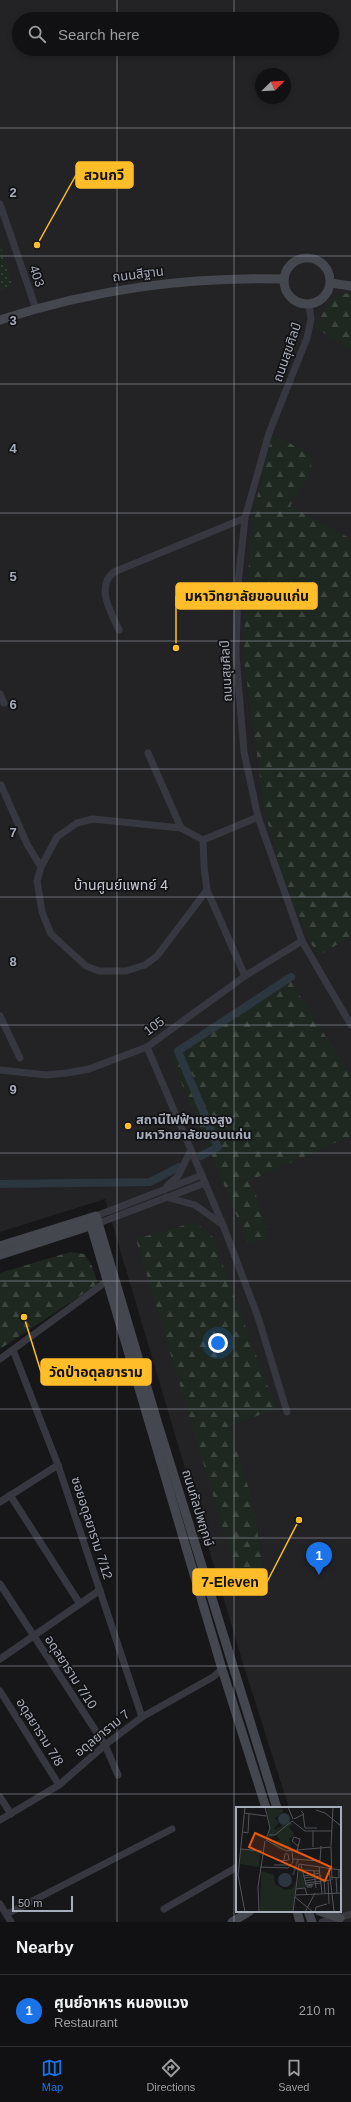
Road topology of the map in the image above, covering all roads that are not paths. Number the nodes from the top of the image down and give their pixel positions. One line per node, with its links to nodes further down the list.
1 (0, 204): 6 (street, 403)
2 (284, 279): 3 (main road); 5 (main road); 6 (main road, ถนนสีฐาน)
3 (330, 283): 4 (main road); 5 (main road)
4 (351, 286)
5 (309, 305): 8 (street, ถนนสุขศิลป์)
6 (36, 309): 7 (main road, ถนนสีฐาน)
7 (0, 320)
8 (245, 518): 9 (street); 14 (street, ถนนสุขศิลป์)
9 (119, 630)
10 (0, 694): 11 (street)
11 (4, 703)
12 (148, 752): 15 (street)
13 (1, 785): 17 (street)
14 (258, 817): 16 (street); 19 (street, ถนนสุขศิลป์)
15 (181, 828): 16 (street); 17 (street)
16 (203, 840): 18 (street)
17 (41, 867): 18 (street)
18 (207, 890): 20 (street)
19 (302, 941): 20 (street, 105); 22 (street, ถนนสุขศิลป์)
20 (245, 976): 23 (street, 105)
21 (0, 1016): 24 (street)
22 (351, 1025)
23 (147, 1047): 25 (street, 105); 26 (street)
24 (20, 1058)
25 (0, 1070)
26 (191, 1150): 27 (street); 29 (street)
27 (202, 1175): 28 (street); 29 (street)
28 (205, 1183): 30 (street); 32 (street)
29 (162, 1189): 31 (street)
30 (166, 1197): 31 (street); 32 (street)
31 (94, 1221): 33 (main road); 34 (main road); 35 (main road, ถนนกัลปพฤกษ์); 55 (main road, ถนนกัลปพฤกษ์)
32 (223, 1225): 38 (street)
33 (0, 1246)
34 (0, 1255)
35 (107, 1281): 36 (street); 47 (main road, ถนนกัลปพฤกษ์)
36 (13, 1350): 37 (street); 39 (street, ซอยอดุลยาราม 7/12)
37 (0, 1359)
38 (287, 1412)
39 (58, 1465): 40 (street); 43 (street, ซอยอดุลยาราม 7/12)
40 (10, 1495): 41 (street); 44 (street)
41 (0, 1502)
42 (0, 1584): 45 (street, อดุลยาราม 7/10)
43 (100, 1590): 44 (street); 49 (street, ซอยอดุลยาราม 7/12)
44 (80, 1604): 45 (street)
45 (34, 1636): 46 (street); 50 (street, อดุลยาราม 7/10)
46 (0, 1659)
47 (222, 1670): 49 (street, อดุลยาราม 7); 54 (main road, ถนนกัลปพฤกษ์)
48 (0, 1691): 52 (street, อดุลยาราม 7/8)
49 (142, 1717): 50 (street, อดุลยาราม 7)
50 (105, 1745): 51 (street, อดุลยาราม 7/10); 52 (street, อดุลยาราม 7)
51 (118, 1775)
52 (59, 1785): 56 (street, อดุลยาราม 7)
53 (0, 1797): 56 (street)
54 (266, 1807)
55 (277, 1807)
56 (10, 1814): 57 (street, อดุลยาราม 7)
57 (0, 1820)
58 (172, 1829): 66 (street)
59 (236, 1868): 61 (street)
60 (0, 1904): 66 (street)
61 (164, 1909)
62 (248, 1912): 70 (main road)
63 (297, 1912): 71 (main road)
64 (308, 1912): 72 (main road)
65 (322, 1912): 68 (main road)
66 (7, 1914): 69 (street)
67 (351, 1914): 68 (street)
68 (340, 1918): 73 (street)
69 (11, 1922)
70 (232, 1922)
71 (300, 1922)
72 (312, 1922)
73 (322, 1922)

